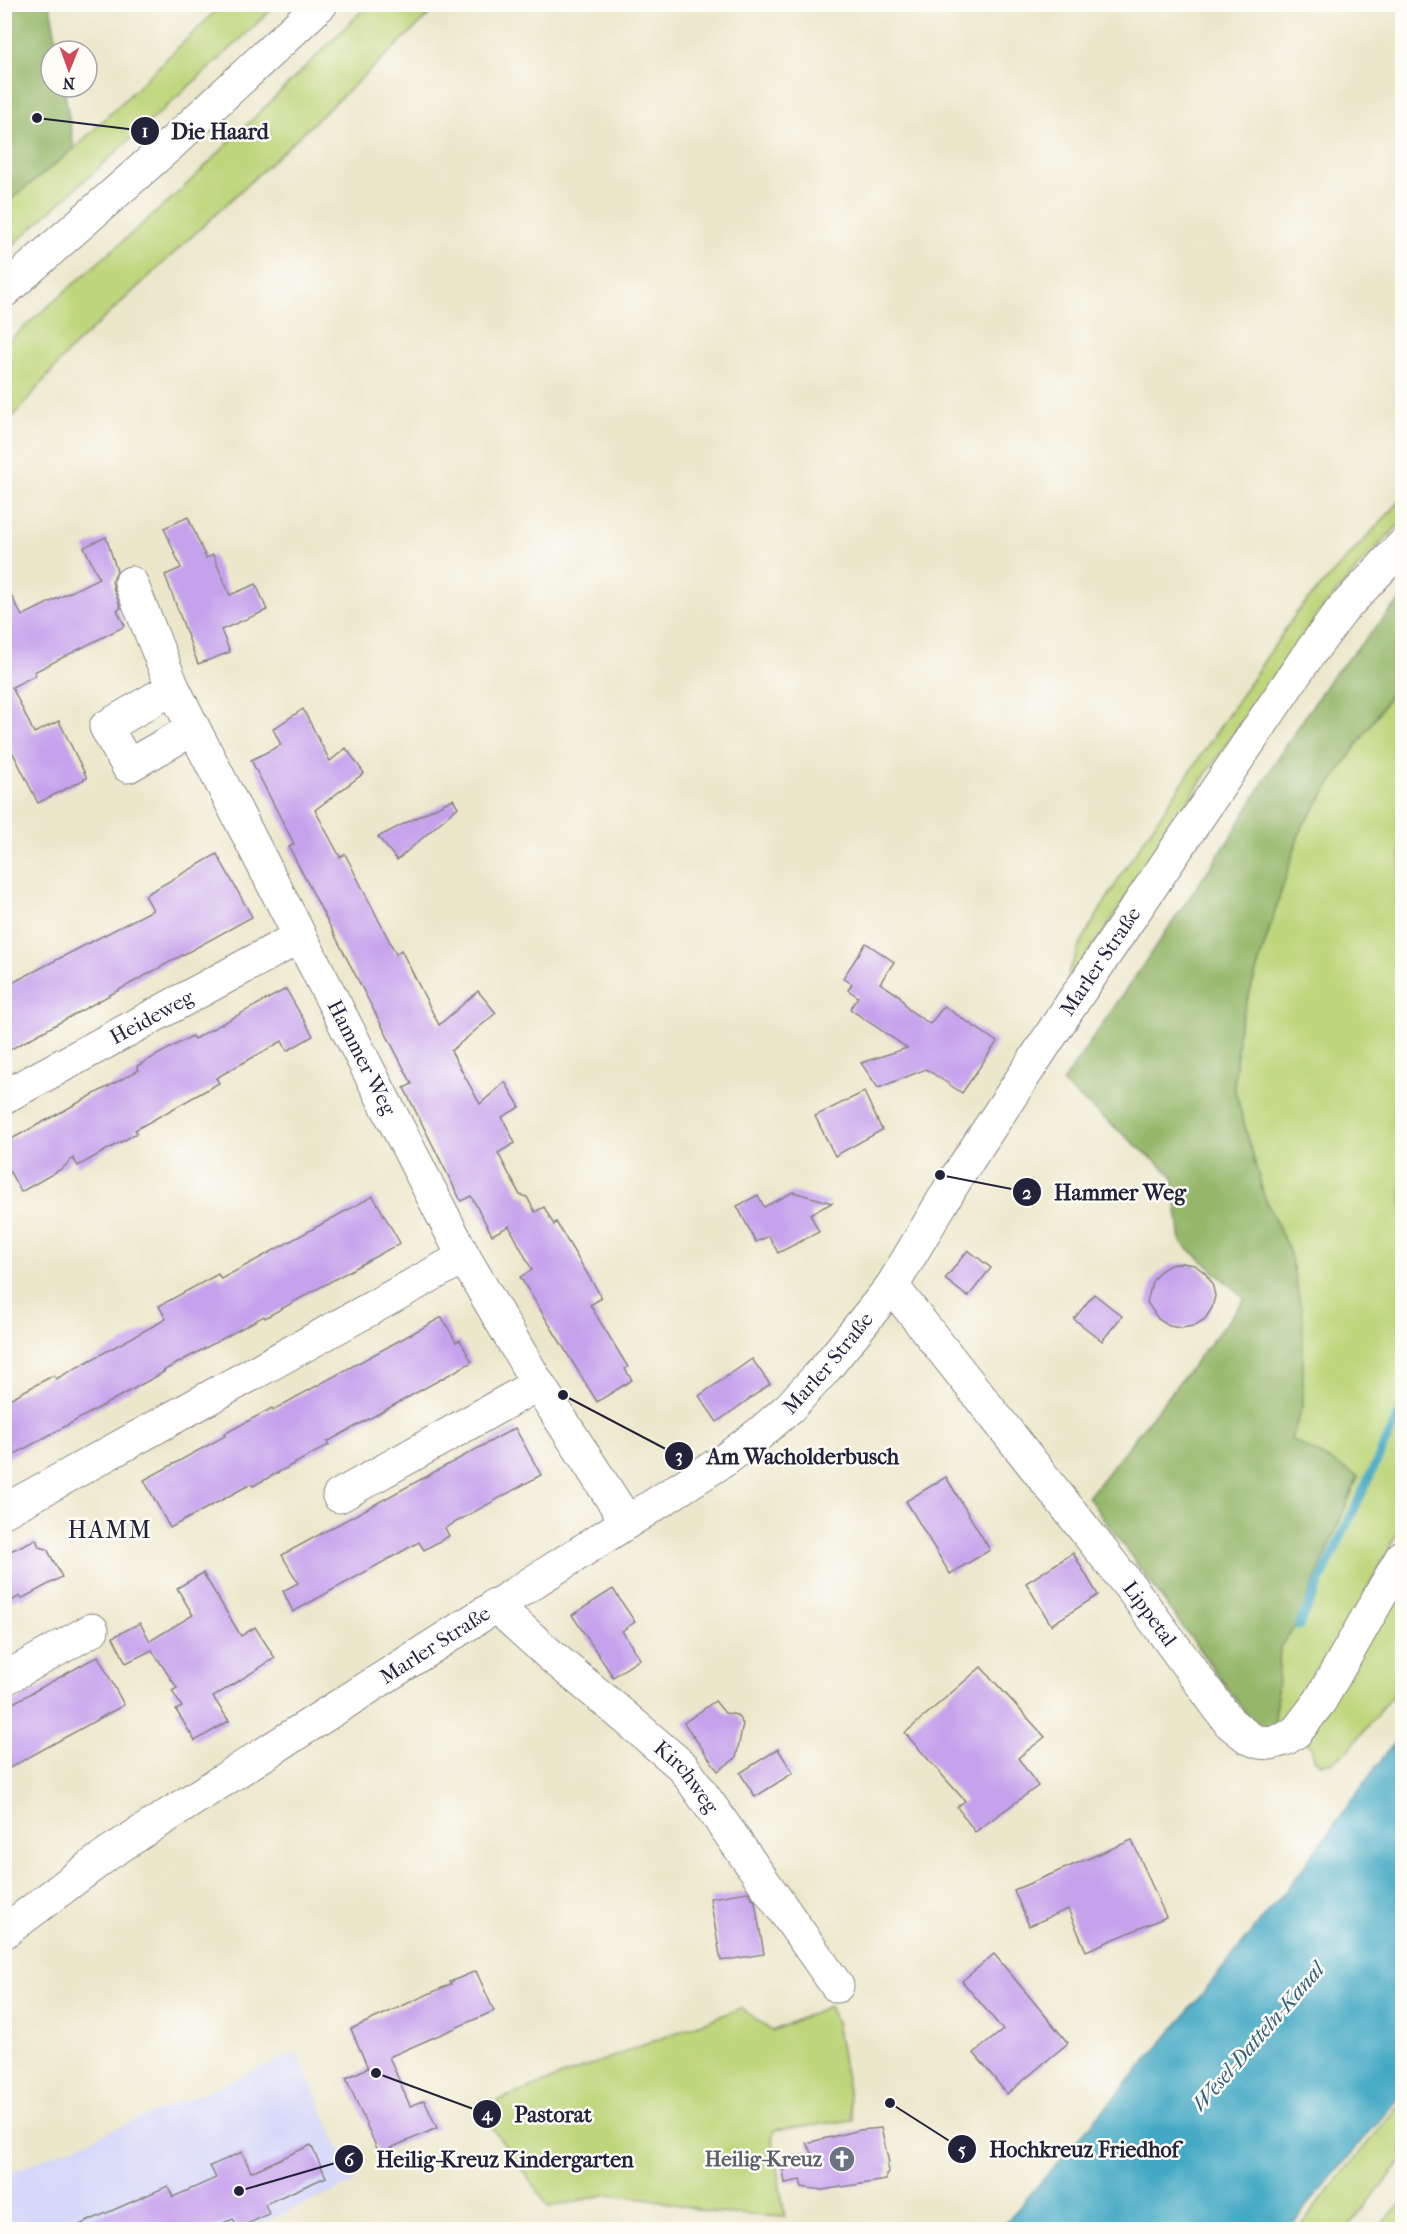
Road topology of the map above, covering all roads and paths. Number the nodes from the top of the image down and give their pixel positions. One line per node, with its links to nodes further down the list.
1 (321, 4): 2 (main road)
2 (4, 291)
3 (1402, 546): 10 (main road, Marler Straße)
4 (131, 583): 5 (main road, Hammer Weg)
5 (173, 688): 6 (main road, Hammer Weg); 6 (main road)
6 (193, 729): 7 (main road, Hammer Weg)
7 (299, 937): 8 (main road, Heideweg); 9 (main road, Hammer Weg)
8 (4, 1098)
9 (464, 1257): 11 (main road, Hammer Weg); 13 (main road)
10 (892, 1287): 14 (main road, Marler Straße); 15 (main road, Lippetal)
11 (538, 1384): 12 (main road); 14 (main road, Hammer Weg)
12 (339, 1496)
13 (4, 1511)
14 (627, 1522): 16 (main road, Marler Straße)
15 (1402, 1557)
16 (495, 1605): 19 (main road, Marler Straße); 20 (main road, Kirchweg)
17 (92, 1630): 18 (main road)
18 (4, 1679)
19 (4, 1932)
20 (837, 1986)

